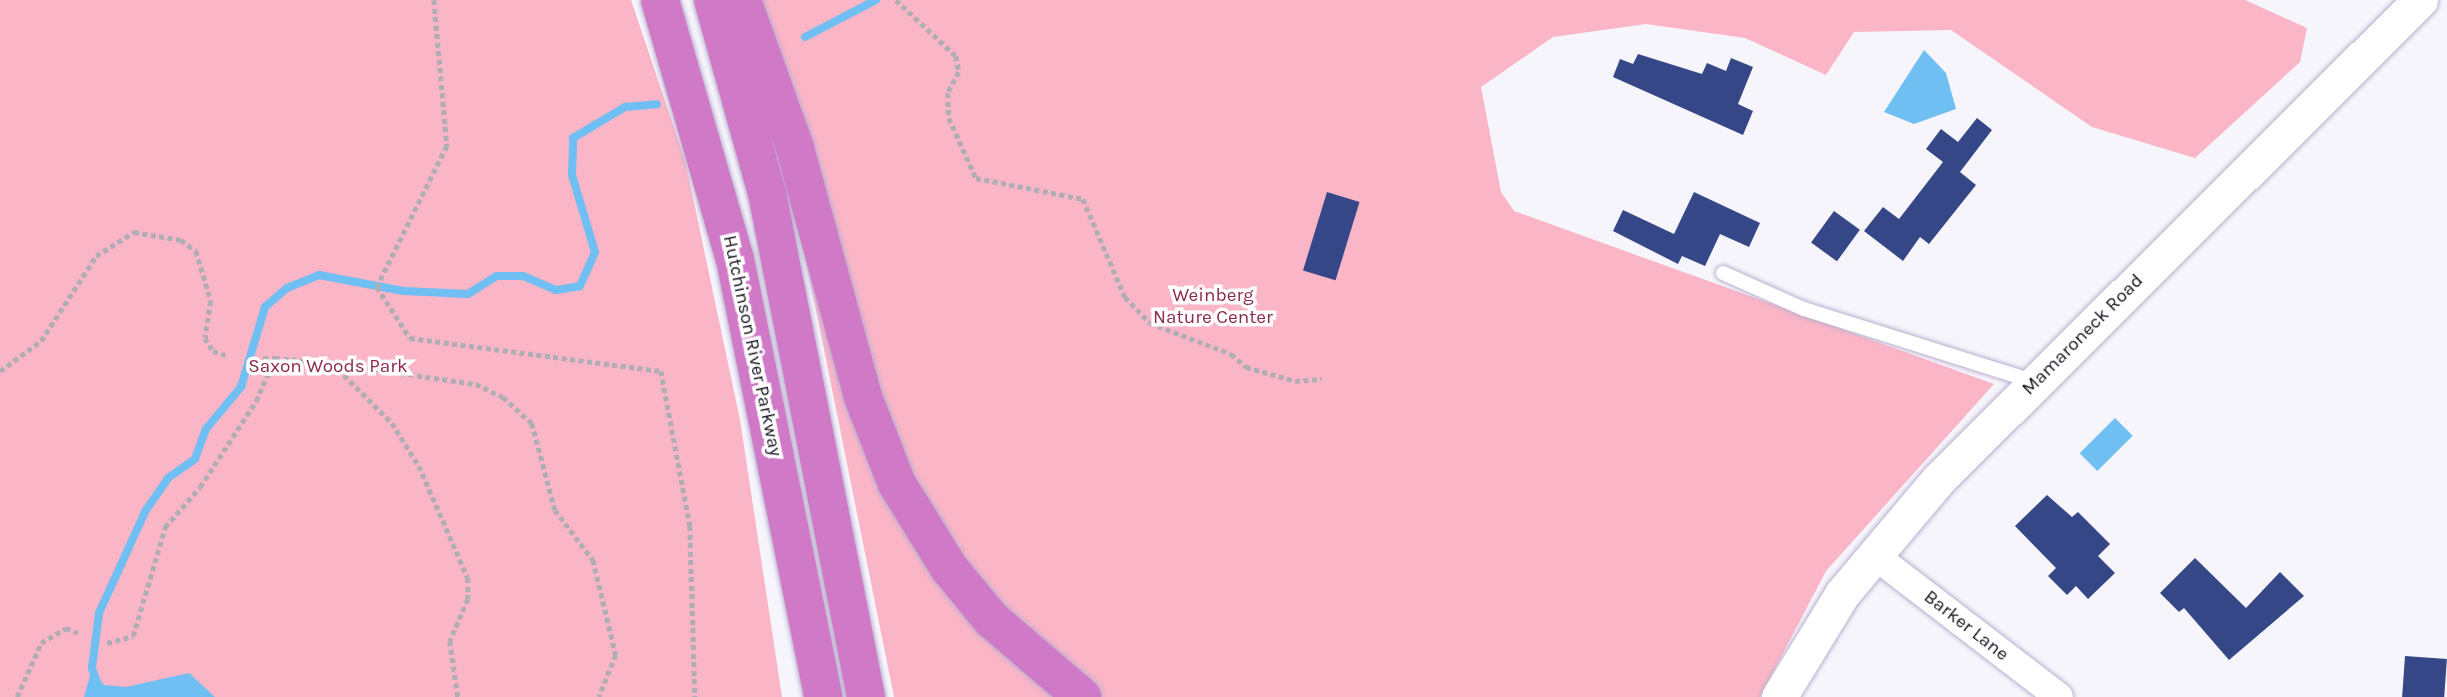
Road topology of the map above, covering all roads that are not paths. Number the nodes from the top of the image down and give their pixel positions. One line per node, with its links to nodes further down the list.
1 (660, 0): 8 (highway, Hutchinson River Parkway)
2 (713, 0): 9 (highway)
3 (742, 0): 10 (highway)
4 (2420, 0): 6 (street, Mamaroneck Road)
5 (1723, 273): 6 (lane)
6 (2035, 382): 7 (street, Mamaroneck Road)
7 (1874, 555): 11 (street, Mamaroneck Road); 12 (street, Barker Lane)
8 (819, 685)
9 (866, 697)
10 (1082, 697)
11 (1779, 697)
12 (2059, 697)

